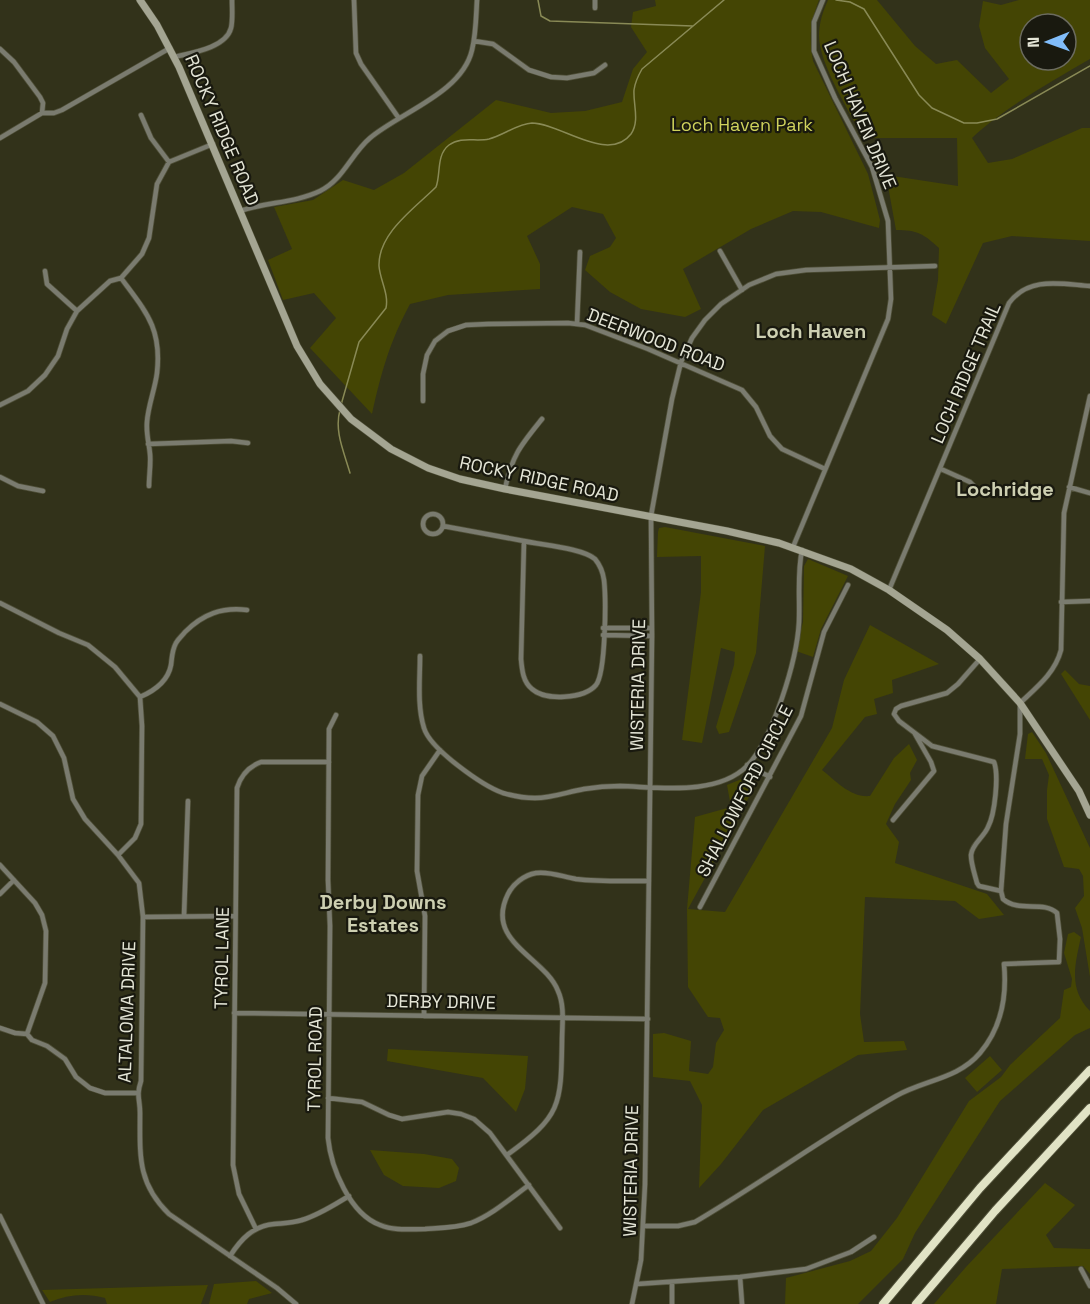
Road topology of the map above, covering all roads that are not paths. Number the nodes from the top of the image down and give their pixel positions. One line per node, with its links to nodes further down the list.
1 (140, 0): 9 (main road, ROCKY RIDGE ROAD)
2 (232, 0): 11 (street)
3 (354, 0): 15 (street)
4 (477, 0): 8 (street)
5 (595, 0): 7 (street)
6 (823, 0): 23 (street, LOCH HAVEN DRIVE)
7 (595, 9)
8 (474, 41): 12 (street); 15 (street)
9 (170, 48): 11 (main road, ROCKY RIDGE ROAD); 13 (street)
10 (0, 50): 13 (street)
11 (174, 57): 17 (main road, ROCKY RIDGE ROAD)
12 (604, 65)
13 (42, 113): 16 (street)
14 (141, 115): 18 (street)
15 (398, 117): 19 (street)
16 (0, 138)
17 (213, 144): 18 (street); 19 (main road, ROCKY RIDGE ROAD)
18 (169, 162): 25 (street)
19 (240, 211): 42 (main road, ROCKY RIDGE ROAD)
20 (720, 251): 27 (street)
21 (579, 252): 29 (street)
22 (935, 266): 23 (street, WISTERIA DRIVE)
23 (890, 267): 27 (street, WISTERIA DRIVE); 37 (street, LOCH HAVEN DRIVE)
24 (45, 271): 28 (street)
25 (121, 278): 28 (street); 35 (street)
26 (1090, 286): 38 (street, LOCH RIDGE TRAIL)
27 (742, 290): 30 (street, WISTERIA DRIVE)
28 (77, 311): 33 (street)
29 (577, 324): 30 (street, DEERWOOD ROAD); 32 (street, DEERWOOD ROAD)
30 (681, 362): 37 (street, DEERWOOD ROAD); 46 (street, WISTERIA DRIVE)
31 (1090, 396): 41 (street)
32 (423, 402)
33 (0, 405)
34 (542, 419): 42 (street)
35 (148, 444): 36 (street); 40 (street)
36 (249, 444)
37 (825, 469): 49 (street, LOCH HAVEN DRIVE)
38 (940, 469): 44 (street, LOCH RIDGE TRAIL); 52 (street, LOCH RIDGE TRAIL)
39 (0, 477): 43 (street)
40 (149, 486)
41 (1069, 487): 45 (street); 54 (street)
42 (505, 489): 46 (main road, ROCKY RIDGE ROAD)
43 (43, 491)
44 (979, 491)
45 (1090, 493)
46 (651, 516): 49 (main road, ROCKY RIDGE ROAD); 58 (street, WISTERIA DRIVE)
47 (443, 525): 47 (street); 48 (street)
48 (524, 541): 57 (street); 59 (street)
49 (793, 547): 50 (main road, ROCKY RIDGE ROAD)
50 (802, 550): 52 (main road, ROCKY RIDGE ROAD); 70 (street)
51 (848, 585): 71 (street, SHALLOWFORD CIRCLE)
52 (889, 590): 62 (main road, ROCKY RIDGE ROAD)
53 (1090, 601): 54 (street)
54 (1062, 602): 64 (street)
55 (0, 603): 63 (street)
56 (247, 610): 63 (street)
57 (603, 628): 58 (street); 59 (street)
58 (652, 628): 60 (street, WISTERIA DRIVE)
59 (603, 635): 60 (street)
60 (652, 636): 72 (street, WISTERIA DRIVE)
61 (420, 656): 68 (street)
62 (980, 659): 64 (main road, ROCKY RIDGE ROAD); 67 (street)
63 (140, 697): 76 (street)
64 (1020, 703): 74 (main road, ROCKY RIDGE ROAD); 80 (street)
65 (0, 704): 76 (street, ALTALOMA DRIVE)
66 (336, 715): 69 (street, TYROL ROAD)
67 (913, 732): 75 (street); 80 (street)
68 (440, 750): 72 (street); 88 (street)
69 (329, 762): 84 (street, TYROL LANE); 87 (street, TYROL ROAD)
70 (747, 765): 71 (street); 72 (street)
71 (770, 777): 82 (street, SHALLOWFORD CIRCLE)
72 (650, 787): 79 (street, WISTERIA DRIVE)
73 (188, 801): 83 (street)
74 (1090, 815)
75 (893, 820)
76 (118, 855): 85 (street, ALTALOMA DRIVE)
77 (0, 865): 78 (street)
78 (14, 880): 81 (street); 92 (street)
79 (649, 881): 89 (street); 90 (street, WISTERIA DRIVE)
80 (1001, 891): 101 (street)
81 (0, 894)
82 (700, 907)
83 (184, 916): 84 (street); 85 (street)
84 (236, 916): 86 (street, TYROL LANE)
85 (143, 917): 94 (street, ALTALOMA DRIVE)
86 (234, 1013): 87 (street, DERBY DRIVE); 103 (street, TYROL LANE)
87 (329, 1014): 88 (street, DERBY DRIVE); 95 (street, TYROL ROAD)
88 (424, 1016): 89 (street, DERBY DRIVE)
89 (562, 1017): 90 (street, DERBY DRIVE); 97 (street)
90 (648, 1019): 101 (street, WISTERIA DRIVE)
91 (0, 1028): 92 (street)
92 (27, 1034): 94 (street)
93 (1090, 1070): 116 (highway)
94 (137, 1094): 105 (street, ALTALOMA DRIVE)
95 (328, 1098): 97 (street); 99 (street, TYROL ROAD)
96 (1090, 1108): 117 (highway)
97 (507, 1155): 98 (street)
98 (529, 1185): 99 (street, TYROL ROAD); 102 (street)
99 (349, 1196): 103 (street)
100 (0, 1216): 111 (street)
101 (644, 1226): 109 (street, WISTERIA DRIVE)
102 (560, 1228)
103 (256, 1229): 105 (street)
104 (874, 1237): 107 (street)
105 (230, 1256): 112 (street, ALTALOMA DRIVE)
106 (1081, 1269): 110 (street)
107 (740, 1276): 108 (street); 115 (street)
108 (672, 1282): 109 (street); 114 (street)
109 (637, 1284): 113 (street, WISTERIA DRIVE)
110 (1090, 1286)
111 (43, 1304)
112 (296, 1304)
113 (632, 1304)
114 (672, 1304)
115 (742, 1304)
116 (883, 1304)
117 (916, 1304)

